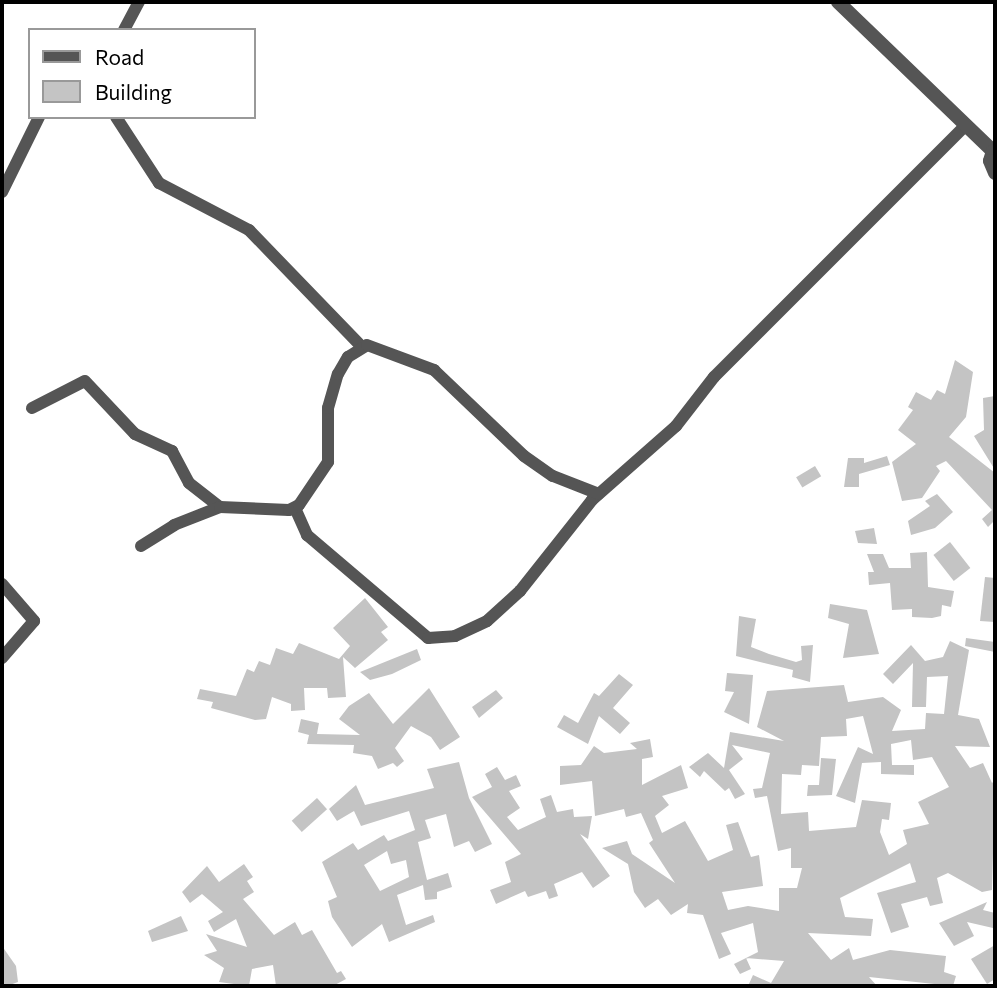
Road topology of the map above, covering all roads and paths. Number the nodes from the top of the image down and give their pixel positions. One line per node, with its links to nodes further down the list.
1 (139, 2): 3 (street)
2 (838, 2): 6 (street)
3 (125, 28)
4 (38, 119): 8 (street)
5 (117, 119): 9 (street)
6 (966, 125): 7 (street); 11 (street)
7 (994, 159)
8 (2, 192)
9 (362, 347): 11 (street); 13 (street)
10 (32, 408): 12 (street)
11 (599, 494): 13 (street)
12 (220, 507): 13 (street); 14 (street)
13 (295, 508)
14 (141, 547)
15 (2, 584): 16 (street)
16 (2, 658)

